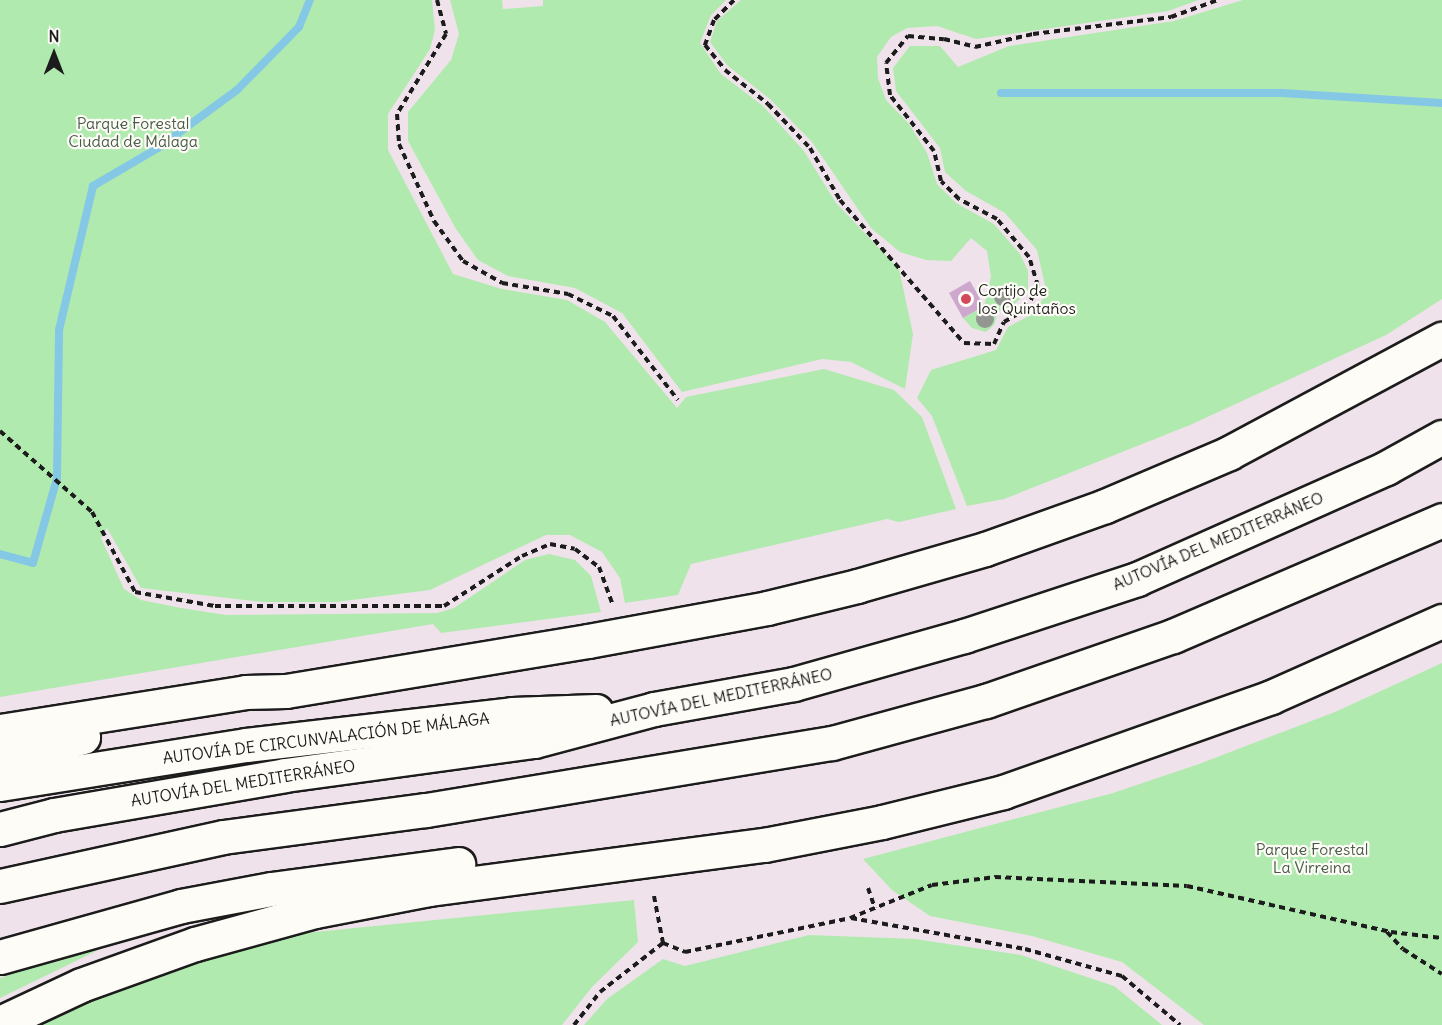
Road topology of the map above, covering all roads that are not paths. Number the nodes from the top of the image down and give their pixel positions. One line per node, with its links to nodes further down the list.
1 (1442, 339): 5 (highway)
2 (1442, 437): 6 (highway, AUTOVÍA DEL MEDITERRÁNEO)
3 (1442, 520): 12 (highway)
4 (1442, 621): 9 (highway)
5 (286, 691): 7 (highway); 8 (highway)
6 (654, 709): 10 (highway, AUTOVÍA DE CIRCUNVALACIÓN DE MÁLAGA); 11 (highway, AUTOVÍA DEL MEDITERRÁNEO)
7 (0, 731)
8 (0, 759)
9 (1041, 776): 13 (highway); 14 (highway)
10 (0, 784)
11 (0, 829)
12 (0, 886)
13 (0, 957)
14 (0, 1023)

